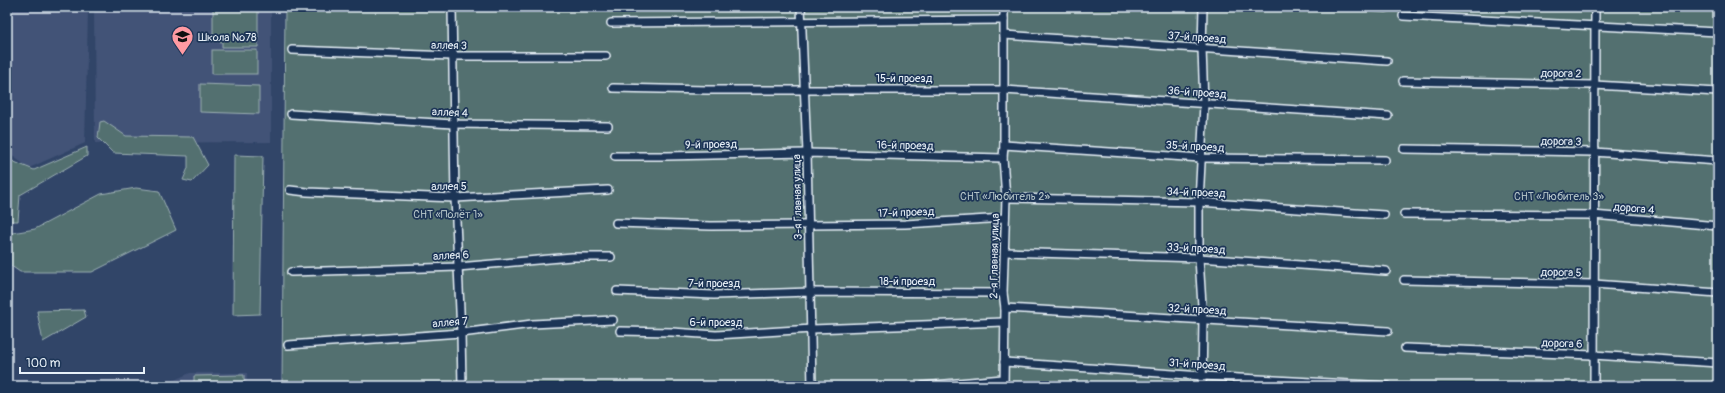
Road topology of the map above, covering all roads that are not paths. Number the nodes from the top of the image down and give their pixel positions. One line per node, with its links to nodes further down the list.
1 (452, 7): 17 (street)
2 (801, 7): 10 (street, 3-я Главная улица)
3 (1004, 7): 9 (street, 2-я Главная улица)
4 (1203, 7): 15 (street)
5 (1373, 7): 7 (street)
6 (1595, 7): 12 (street)
7 (1386, 8)
8 (1403, 16): 12 (street)
9 (1004, 20): 10 (street); 14 (street, 2-я Главная улица)
10 (802, 22): 11 (street); 23 (street, 3-я Главная улица)
11 (611, 23)
12 (1594, 26): 13 (street); 21 (street)
13 (1718, 32)
14 (1004, 35): 15 (street, 37-й проезд); 24 (street, 2-я Главная улица)
15 (1202, 49): 19 (street, 37-й проезд); 26 (street)
16 (292, 50): 17 (street, аллея 3)
17 (452, 56): 18 (street, аллея 3); 29 (street)
18 (606, 56)
19 (1387, 61)
20 (1403, 81): 21 (street, дорога 2)
21 (1594, 85): 25 (street, дорога 2); 33 (street)
22 (614, 88): 23 (street, 15-й проезд)
23 (804, 89): 24 (street, 15-й проезд); 34 (street, 3-я Главная улица)
24 (1004, 90): 26 (street, 36-й проезд); 31 (street, 2-я Главная улица)
25 (1718, 92)
26 (1204, 104): 28 (street, 36-й проезд); 37 (street)
27 (291, 114): 29 (street, аллея 4)
28 (1388, 116)
29 (453, 124): 30 (street, аллея 4); 42 (street)
30 (608, 126)
31 (1004, 145): 36 (street, 2-я Главная улица); 37 (street, 35-й проезд)
32 (1404, 149): 33 (street, дорога 3)
33 (1594, 152): 39 (street, дорога 3); 47 (street)
34 (807, 153): 35 (street, 9-й проезд); 36 (street, 16-й проезд); 50 (street, 3-я Главная улица)
35 (615, 156)
36 (1003, 158): 43 (street, 2-я Главная улица)
37 (1202, 158): 38 (street, 35-й проезд); 44 (street)
38 (1385, 160)
39 (1718, 161)
40 (290, 190): 42 (street, аллея 5)
41 (608, 190): 42 (street, аллея 5)
42 (455, 198): 55 (street)
43 (1006, 198): 44 (street, 34-й проезд); 48 (street, 2-я Главная улица)
44 (1199, 202): 46 (street, 34-й проезд); 54 (street)
45 (1404, 214): 47 (street, дорога 4)
46 (1384, 215)
47 (1593, 215): 51 (street, дорога 4); 59 (street)
48 (1005, 218): 50 (street, 17-й проезд); 52 (street, 2-я Главная улица)
49 (616, 223): 50 (street, 17-й проезд)
50 (808, 224): 61 (street, 3-я Главная улица)
51 (1718, 226)
52 (1005, 252): 54 (street, 33-й проезд); 62 (street, 2-я Главная улица)
53 (611, 257): 55 (street, аллея 6)
54 (1198, 258): 56 (street, 33-й проезд); 66 (street)
55 (458, 266): 57 (street, аллея 6); 71 (street)
56 (1386, 271)
57 (291, 272)
58 (1404, 280): 59 (street, дорога 5)
59 (1594, 284): 63 (street, дорога 5); 74 (street)
60 (617, 292): 61 (street, 7-й проезд)
61 (810, 292): 62 (street, 18-й проезд); 68 (street, 3-я Главная улица)
62 (1003, 293): 64 (street, 2-я Главная улица)
63 (1718, 293)
64 (1005, 308): 66 (street, 32-й проезд); 67 (street, 2-я Главная улица)
65 (613, 320): 71 (street, аллея 7)
66 (1203, 320): 70 (street, 32-й проезд); 77 (street)
67 (1004, 322): 68 (street, 6-й проезд); 75 (street, 2-я Главная улица)
68 (812, 329): 69 (street, 6-й проезд); 80 (street, 3-я Главная улица)
69 (620, 331)
70 (1388, 331)
71 (461, 332): 72 (street, аллея 7); 79 (street)
72 (288, 345)
73 (1404, 348): 74 (street, дорога 6)
74 (1593, 355): 76 (street, дорога 6); 84 (street)
75 (1004, 362): 77 (street, 31-й проезд); 78 (street, 2-я Главная улица)
76 (1718, 364)
77 (1202, 376): 82 (street); 83 (street, 31-й проезд)
78 (1004, 382): 81 (street)
79 (462, 386)
80 (812, 386)
81 (923, 386)
82 (1202, 386)
83 (1388, 386)
84 (1594, 386)

